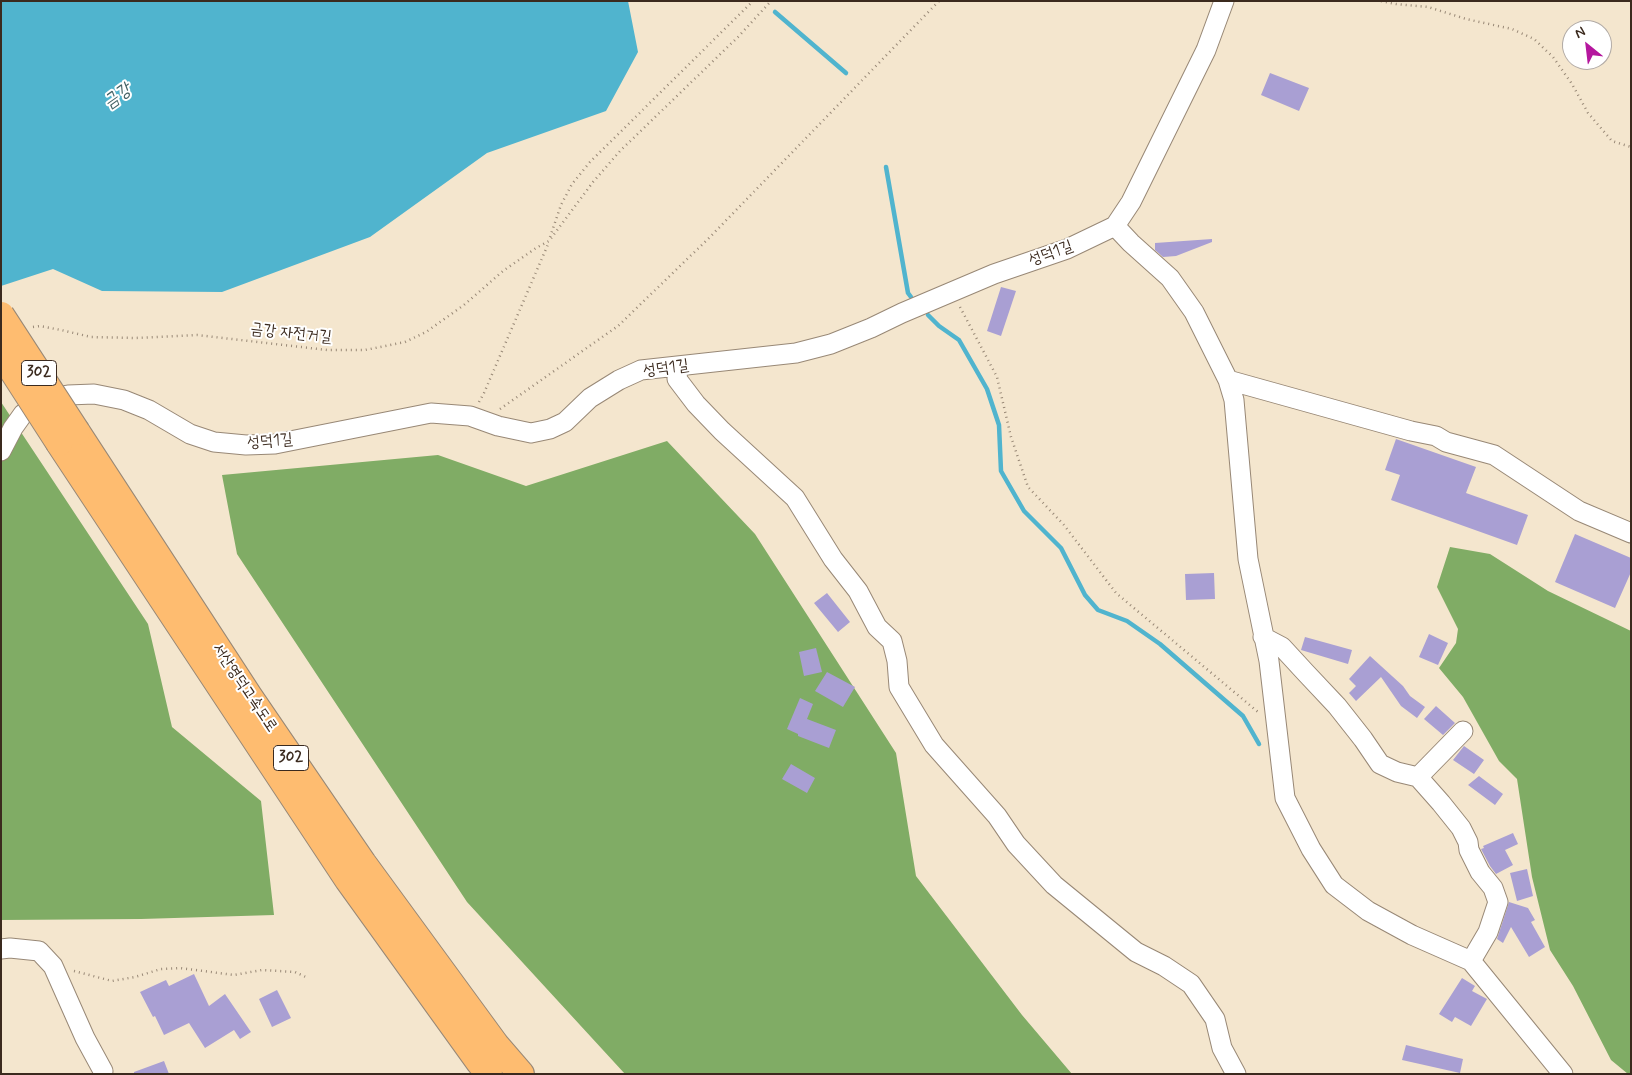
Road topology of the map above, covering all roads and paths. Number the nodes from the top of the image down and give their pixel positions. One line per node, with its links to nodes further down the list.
1 (753, 1): 8 (path)
2 (771, 1): 8 (path)
3 (939, 1): 15 (path)
4 (1224, 1): 7 (street, 성덕1길)
5 (1382, 1): 6 (path)
6 (1631, 147)
7 (1115, 226): 9 (street, 성덕1길); 14 (street)
8 (549, 241): 11 (path, 금강 자전거길); 15 (path)
9 (952, 292): 13 (street, 성덕1길); 20 (path)
10 (1, 315): 16 (highway, 서산영덕고속도로 / 302, bridge)
11 (32, 327)
12 (1, 353): 16 (highway, 서산영덕고속도로 / 302, bridge)
13 (678, 367): 15 (street, 성덕1길); 30 (street)
14 (1228, 380): 18 (street); 19 (street)
15 (477, 418): 17 (street, 성덕1길)
16 (68, 437): 28 (highway, 서산영덕고속도로 / 302); 29 (highway, 서산영덕고속도로 / 302)
17 (1, 451)
18 (1631, 533)
19 (1263, 637): 20 (street); 22 (street)
20 (1276, 726): 24 (street)
21 (1463, 731): 22 (street)
22 (1418, 777): 24 (street)
23 (1, 948): 25 (street)
24 (1471, 961): 31 (street)
25 (53, 966): 26 (path); 27 (street)
26 (308, 978)
27 (103, 1071)
28 (489, 1074)
29 (520, 1074)
30 (1236, 1074)
31 (1564, 1074)

